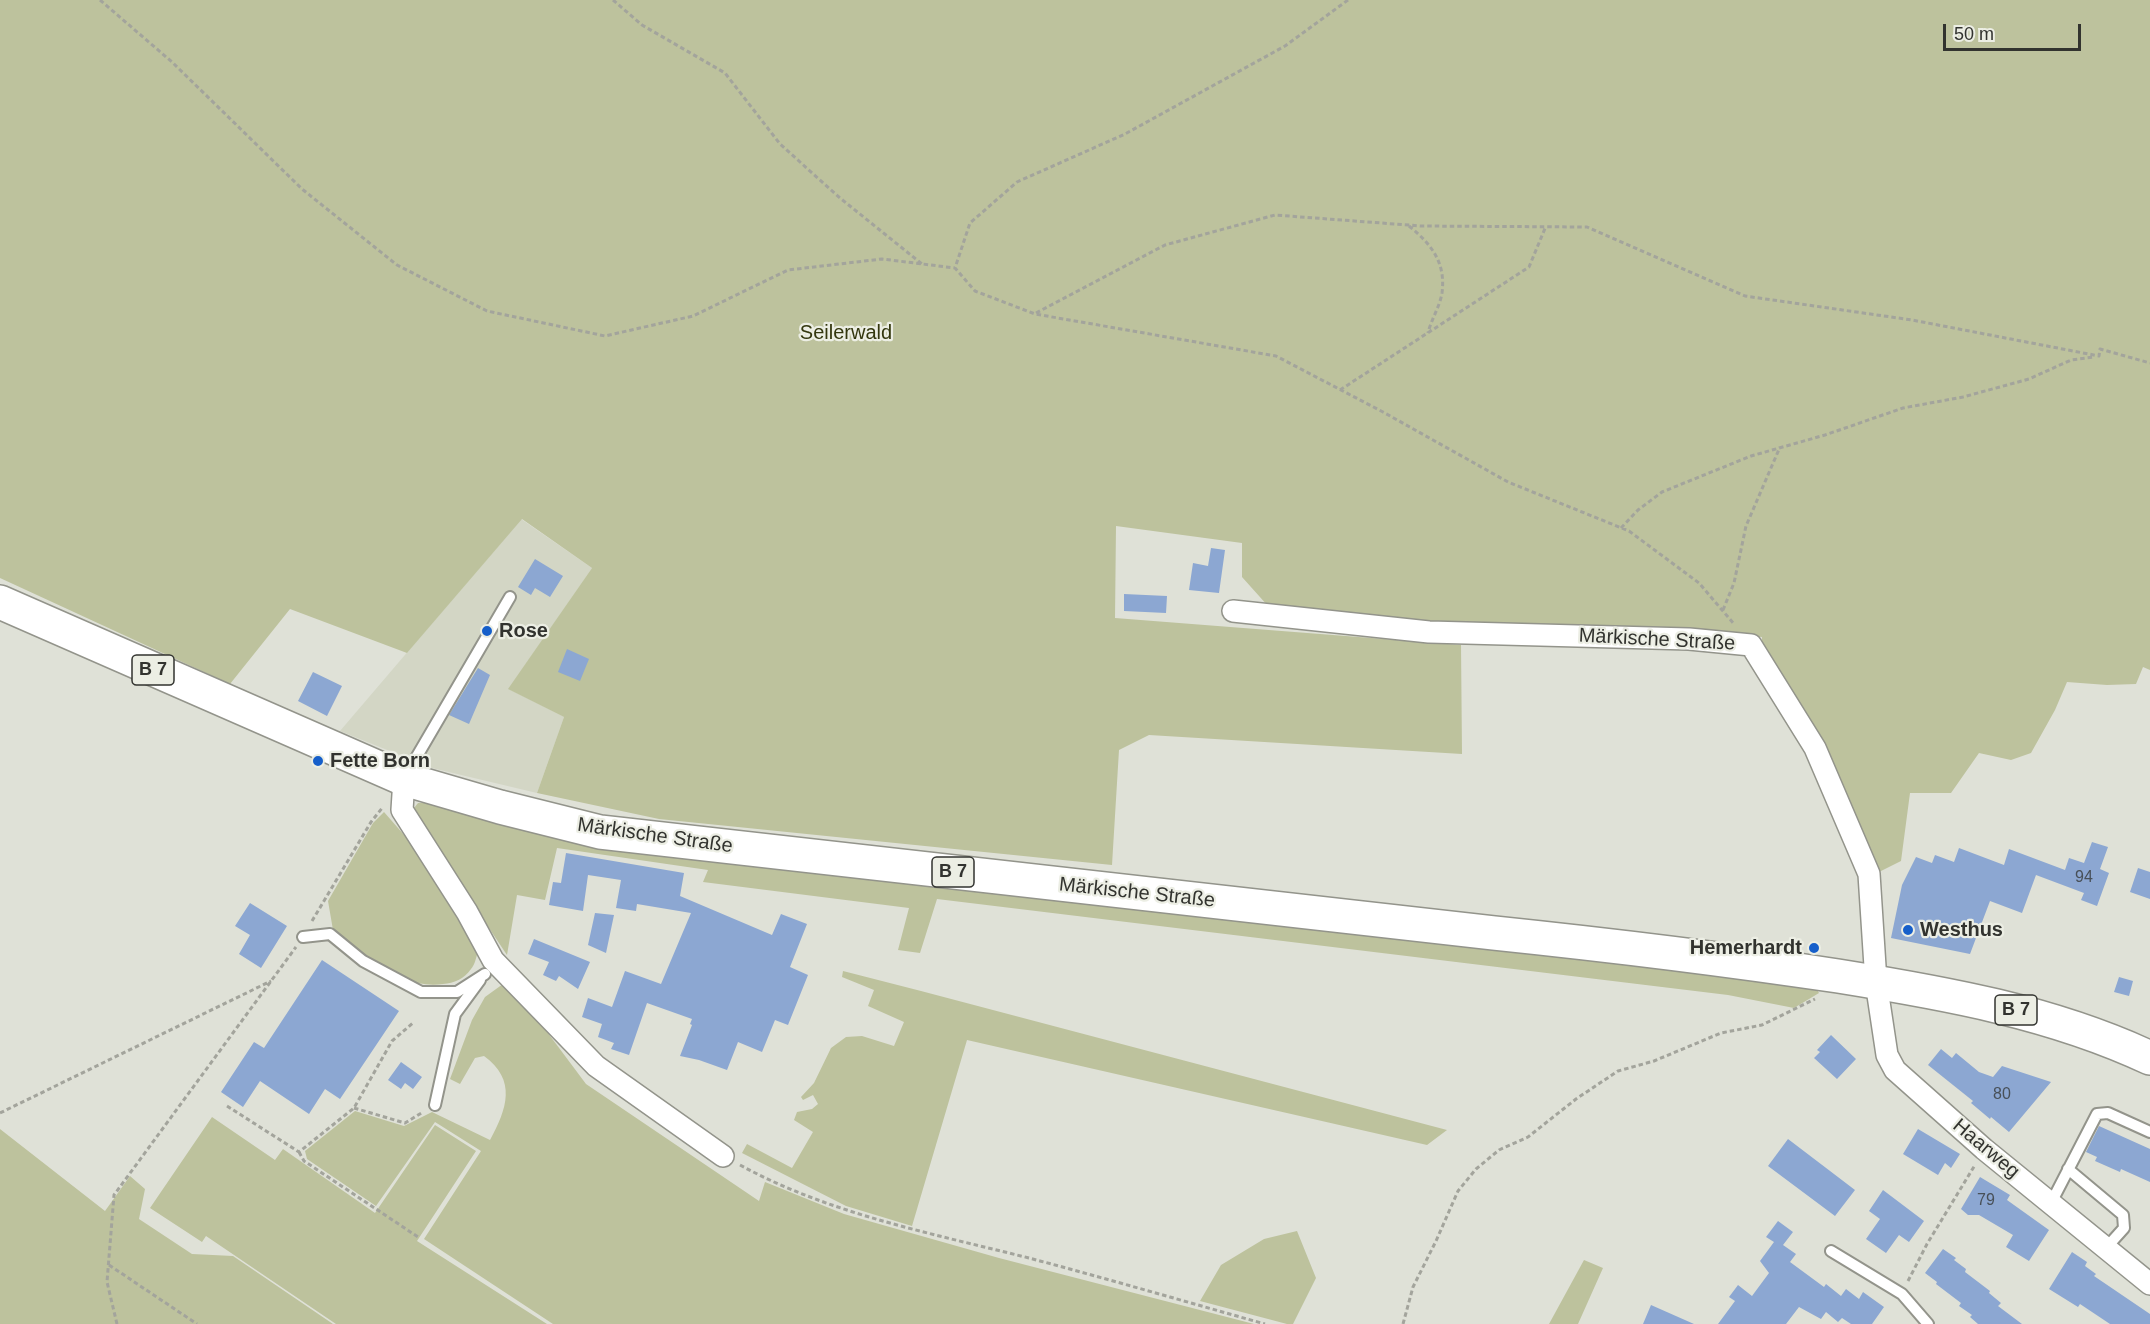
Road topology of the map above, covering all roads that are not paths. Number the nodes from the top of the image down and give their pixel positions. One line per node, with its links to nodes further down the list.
1 (510, 597): 4 (lane)
2 (0, 602): 4 (main road, Märkische Straße / B 7)
3 (1233, 611): 7 (street, Märkische Straße)
4 (404, 778): 6 (street); 7 (main road, Märkische Straße / B 7)
5 (303, 937): 6 (lane)
6 (489, 967): 9 (lane); 11 (street)
7 (1876, 982): 8 (main road, Märkische Straße / B 7); 13 (street, Haarweg)
8 (2150, 1058)
9 (435, 1105)
10 (2150, 1132): 12 (lane)
11 (723, 1156)
12 (2068, 1169): 13 (lane); 14 (lane)
13 (2051, 1203): 14 (street, Haarweg)
14 (2106, 1248): 16 (street, Haarweg)
15 (1831, 1251): 17 (lane)
16 (2150, 1284)
17 (1928, 1324)

